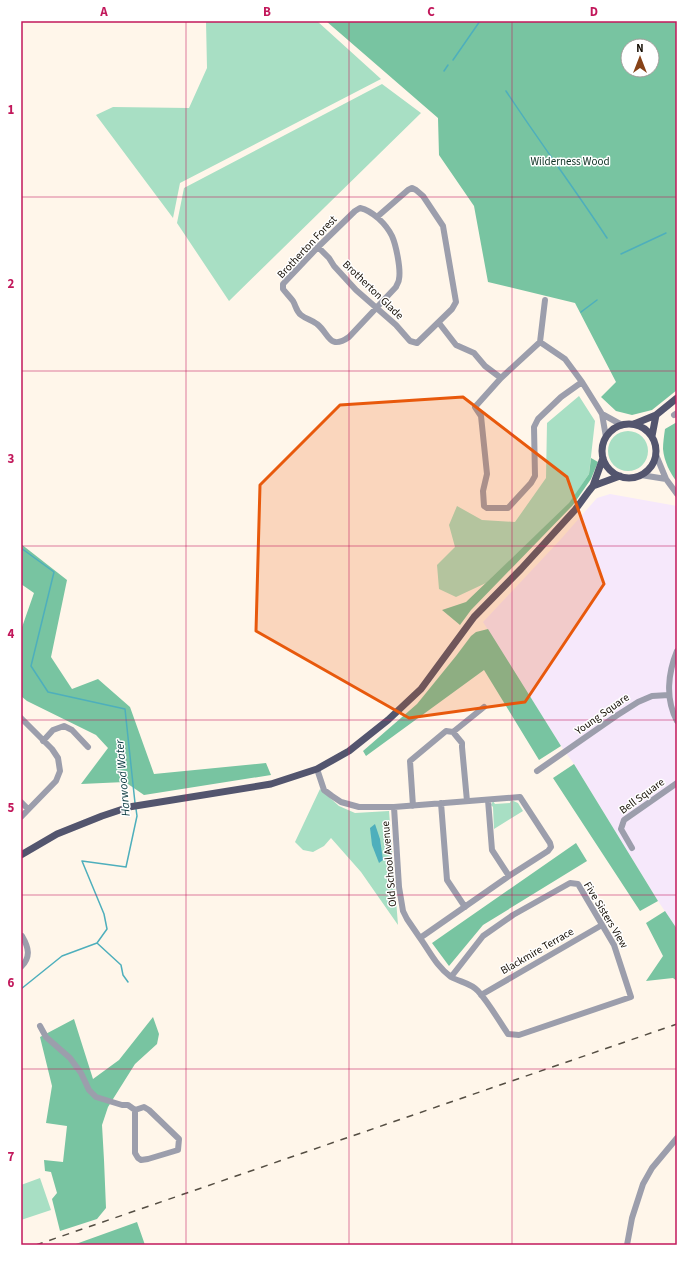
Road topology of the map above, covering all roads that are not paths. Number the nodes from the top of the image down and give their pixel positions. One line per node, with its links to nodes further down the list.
1 (377, 217): 2 (street, Brotherton Forest); 4 (street); 6 (street)
2 (318, 247): 4 (street, Brotherton Glade); 4 (street, Brotherton Forest)
3 (545, 300): 5 (street)
4 (377, 308): 6 (street, Brotherton Glade)
5 (543, 321): 7 (street); 8 (street)
6 (439, 323): 9 (street)
7 (549, 323)
8 (540, 342): 9 (street); 10 (street)
9 (502, 378): 10 (street)
10 (582, 382): 12 (street)
11 (677, 398): 13 (main road)
12 (602, 414): 14 (street); 17 (street)
13 (656, 415): 15 (main road); 16 (main road)
14 (622, 424): 15 (main road); 17 (main road)
15 (634, 424): 16 (main road)
16 (652, 436): 18 (main road)
17 (606, 437): 19 (main road)
18 (656, 455): 21 (main road); 22 (street)
19 (603, 458): 20 (main road); 23 (main road)
20 (620, 476): 21 (main road); 23 (main road)
21 (640, 476): 22 (street)
22 (666, 479): 24 (street)
23 (593, 486): 33 (main road)
24 (677, 494)
25 (677, 651): 26 (street)
26 (669, 695): 29 (street); 34 (street, Young Square)
27 (484, 707): 30 (street)
28 (21, 718): 31 (street)
29 (677, 721)
30 (453, 732): 37 (street); 40 (street)
31 (43, 741): 32 (street); 42 (street)
32 (88, 747)
33 (317, 769): 41 (street, Old School Avenue); 45 (main road)
34 (537, 771)
35 (677, 783): 44 (street, Bell Square)
36 (488, 800): 37 (street, Old School Avenue); 46 (street); 46 (street, Old School Avenue)
37 (467, 801): 39 (street, Old School Avenue)
38 (21, 802): 42 (street)
39 (441, 804): 40 (street, Old School Avenue); 47 (street)
40 (413, 806): 41 (street, Old School Avenue)
41 (394, 807): 50 (street, Old School Avenue)
42 (28, 809): 43 (street)
43 (21, 817)
44 (632, 848)
45 (21, 855)
46 (509, 876): 47 (street, Old School Avenue)
47 (465, 907): 50 (street, Old School Avenue)
48 (602, 925): 53 (street, Five Sisters View); 54 (street, Blackmire Terrace); 54 (street, Five Sisters View)
49 (22, 936): 51 (street)
50 (420, 938): 52 (street, Old School Avenue)
51 (21, 967)
52 (441, 969): 53 (street, Five Sisters View)
53 (451, 977): 54 (street, Five Sisters View)
54 (481, 995)
55 (40, 1026): 56 (street)
56 (135, 1110): 56 (street)
57 (677, 1138): 58 (street)
58 (627, 1245)

